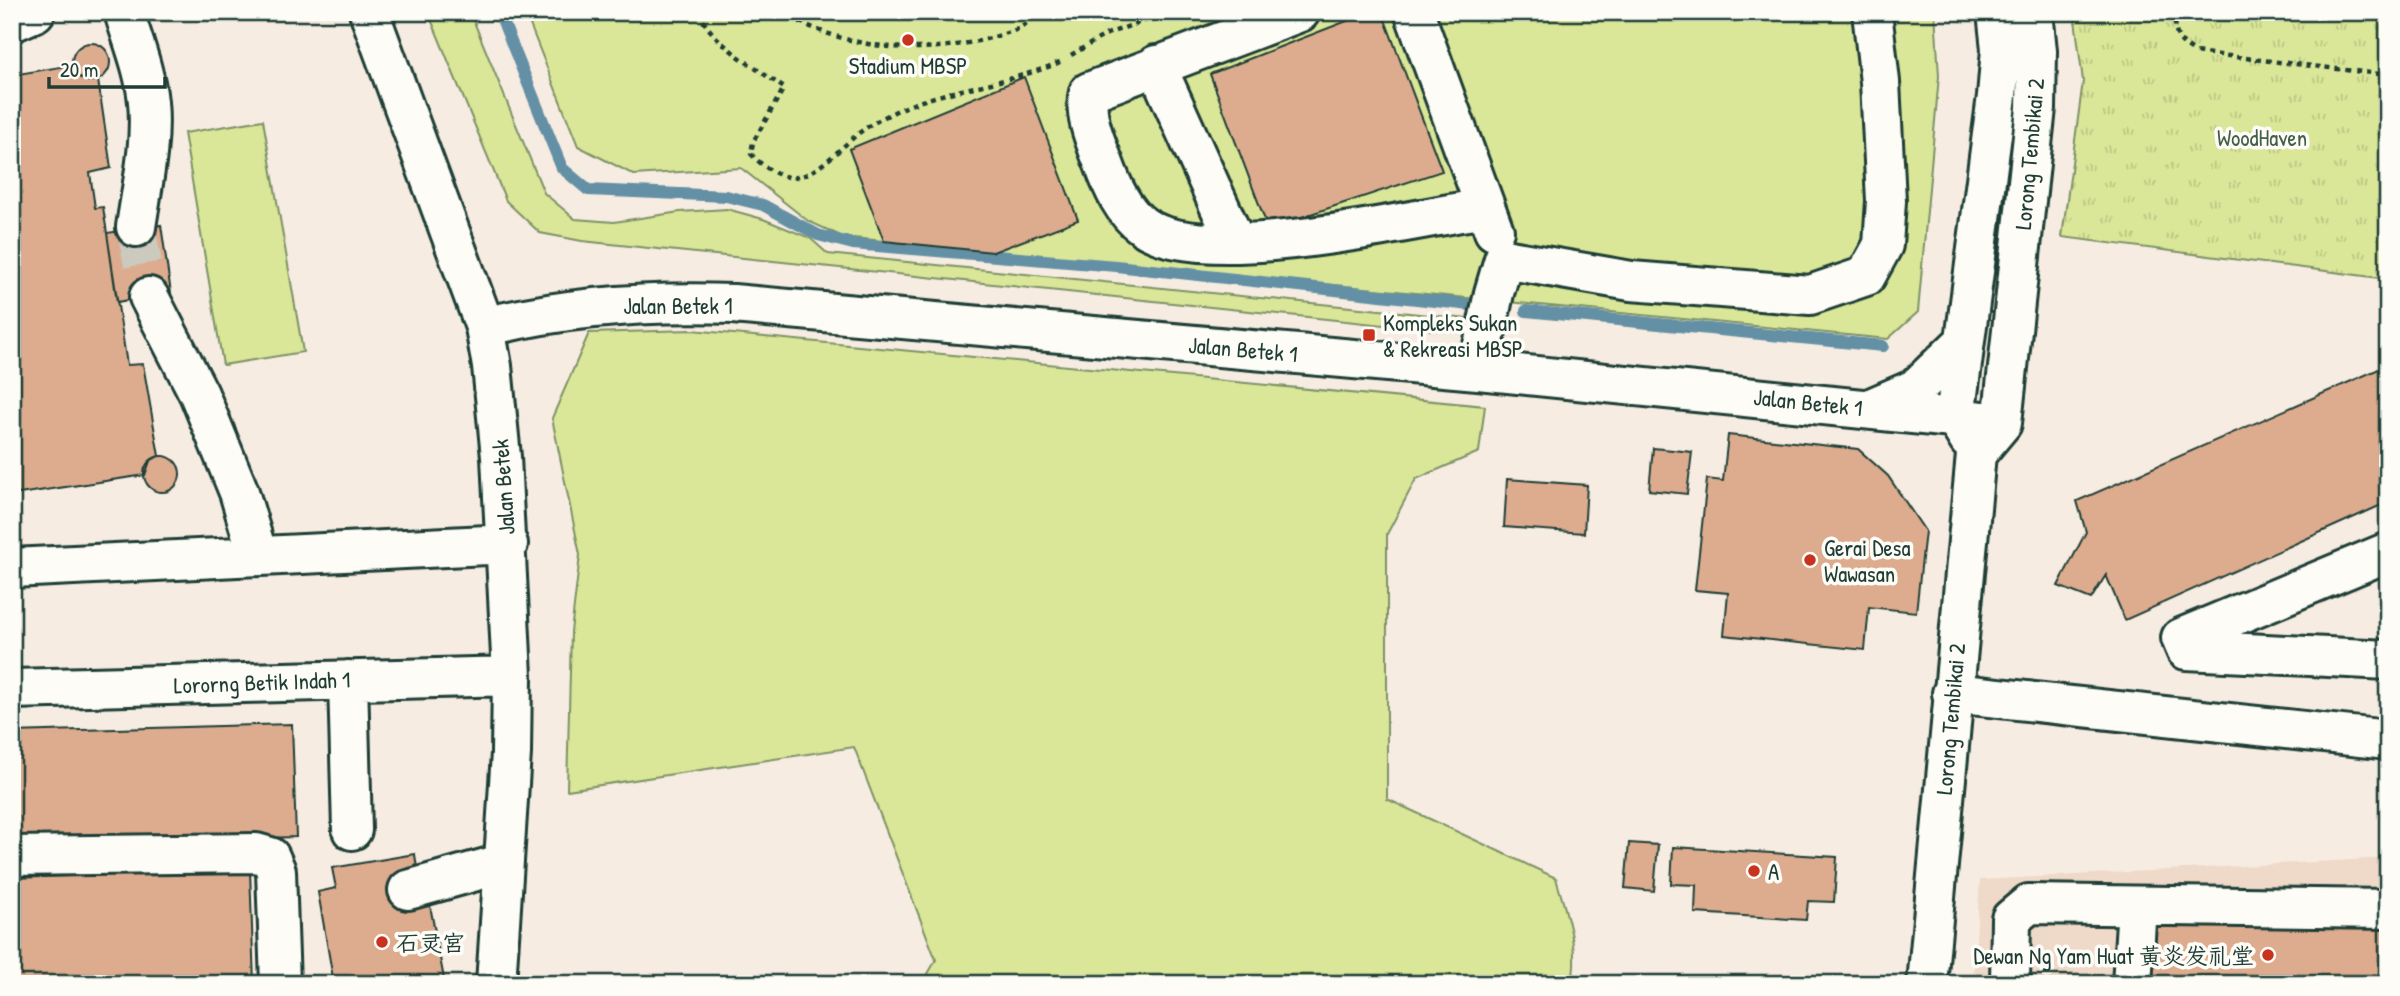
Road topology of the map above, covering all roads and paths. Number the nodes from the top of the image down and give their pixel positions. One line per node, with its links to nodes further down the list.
1 (35, 12): 14 (street)
2 (124, 12): 20 (street)
3 (369, 12): 24 (street, Jalan Betek)
4 (698, 12): 7 (path)
5 (782, 12): 6 (path)
6 (1041, 12)
7 (1169, 12)
8 (1300, 12): 15 (street)
9 (1414, 12): 19 (street)
10 (1872, 12): 22 (street)
11 (1997, 12): 17 (street, Lorong Tembikai 2)
12 (2033, 12): 18 (street, Lorong Tembikai 2)
13 (2178, 12): 16 (path)
14 (12, 22)
15 (1156, 65): 21 (street); 21 (street)
16 (2388, 75)
17 (1989, 169): 18 (street); 25 (street, Lorong Tembikai 2)
18 (2028, 173): 29 (street, Lorong Tembikai 2)
19 (1485, 208): 21 (street); 22 (street)
20 (136, 227)
21 (1236, 243)
22 (1504, 259): 26 (street)
23 (149, 297): 33 (street)
24 (485, 327): 26 (street, Jalan Betek 1); 31 (street, Jalan Betek)
25 (1964, 342): 27 (street); 28 (street, Lorong Tembikai 2)
26 (1479, 370): 27 (street, Jalan Betek 1)
27 (1871, 408): 28 (street, Jalan Betek 1)
28 (1955, 417): 29 (street, Jalan Betek 1); 30 (street)
29 (2002, 424): 30 (street)
30 (1976, 454): 39 (street, Lorong Tembikai 2)
31 (508, 544): 33 (street); 36 (street, Jalan Betek)
32 (2388, 552): 35 (street)
33 (258, 556): 34 (street)
34 (12, 568)
35 (2388, 660)
36 (512, 676): 37 (street, Lororng Betik Indah 1); 43 (street, Jalan Betek)
37 (348, 680): 38 (street, Lororng Betik Indah 1); 41 (street)
38 (12, 689)
39 (1952, 694): 40 (street); 49 (street, Lorong Tembikai 2)
40 (2388, 740)
41 (352, 830)
42 (12, 856): 47 (street)
43 (501, 864): 44 (street); 48 (street, Jalan Betek)
44 (408, 890)
45 (2137, 905): 46 (street); 50 (street); 51 (street)
46 (2388, 909)
47 (280, 984)
48 (496, 984)
49 (1927, 984)
50 (2010, 984)
51 (2133, 984)

